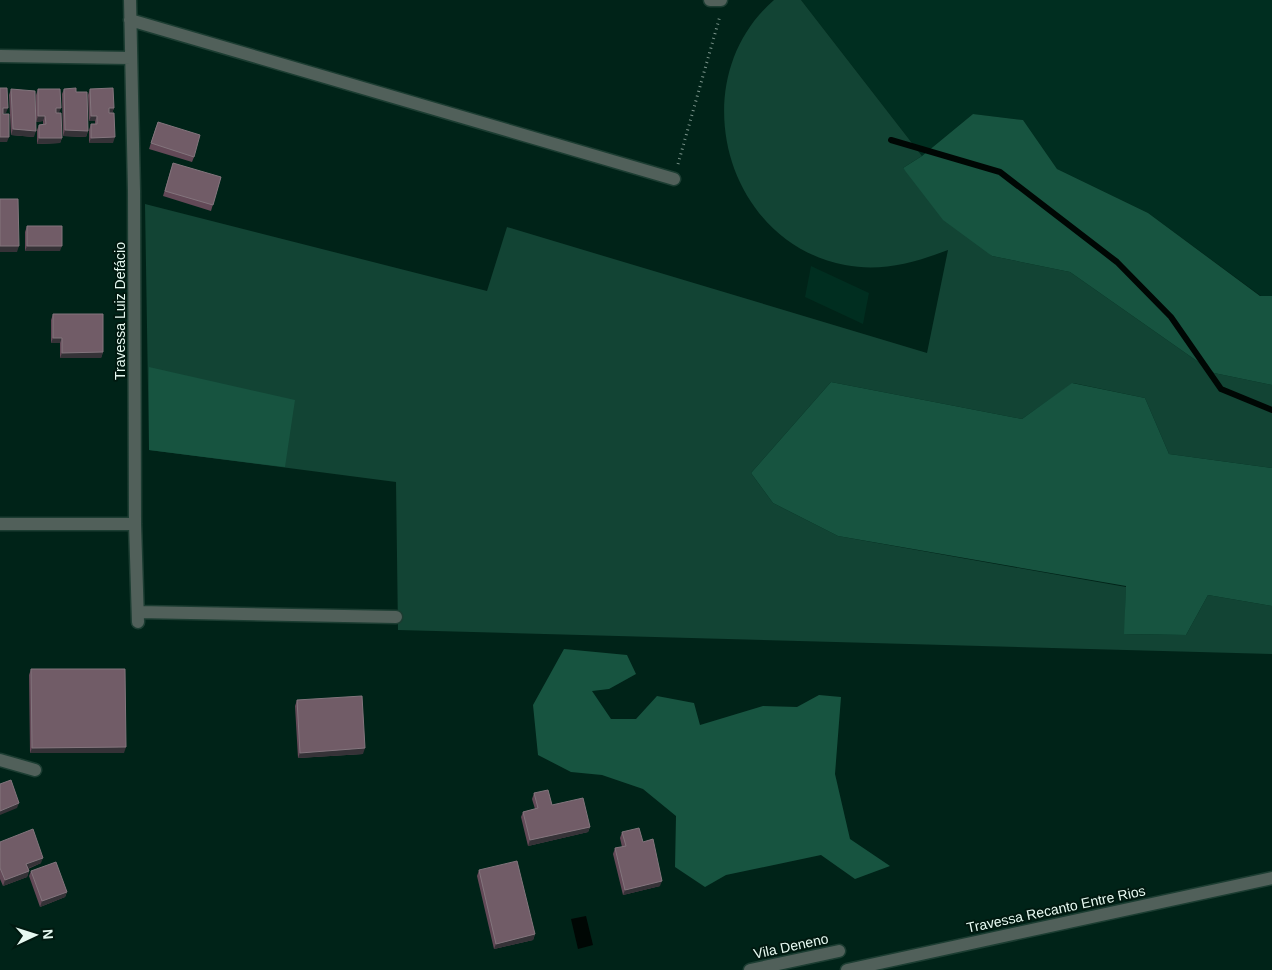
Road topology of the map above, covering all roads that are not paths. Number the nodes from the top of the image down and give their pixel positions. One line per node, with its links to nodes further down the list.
1 (130, 0): 2 (street, Travessa Luiz Defácio)
2 (130, 20): 4 (street, Travessa Luiz Defácio); 5 (street)
3 (0, 56): 4 (street)
4 (131, 58): 7 (street, Travessa Luiz Defácio)
5 (674, 179)
6 (0, 524): 7 (street)
7 (135, 524): 8 (street, Travessa Luiz Defácio)
8 (396, 618)
9 (0, 760): 10 (street)
10 (35, 770)
11 (1272, 878): 14 (street, Travessa Recanto Entre Rios)
12 (839, 951): 13 (street, Vila Deneno)
13 (750, 970)
14 (847, 970)

